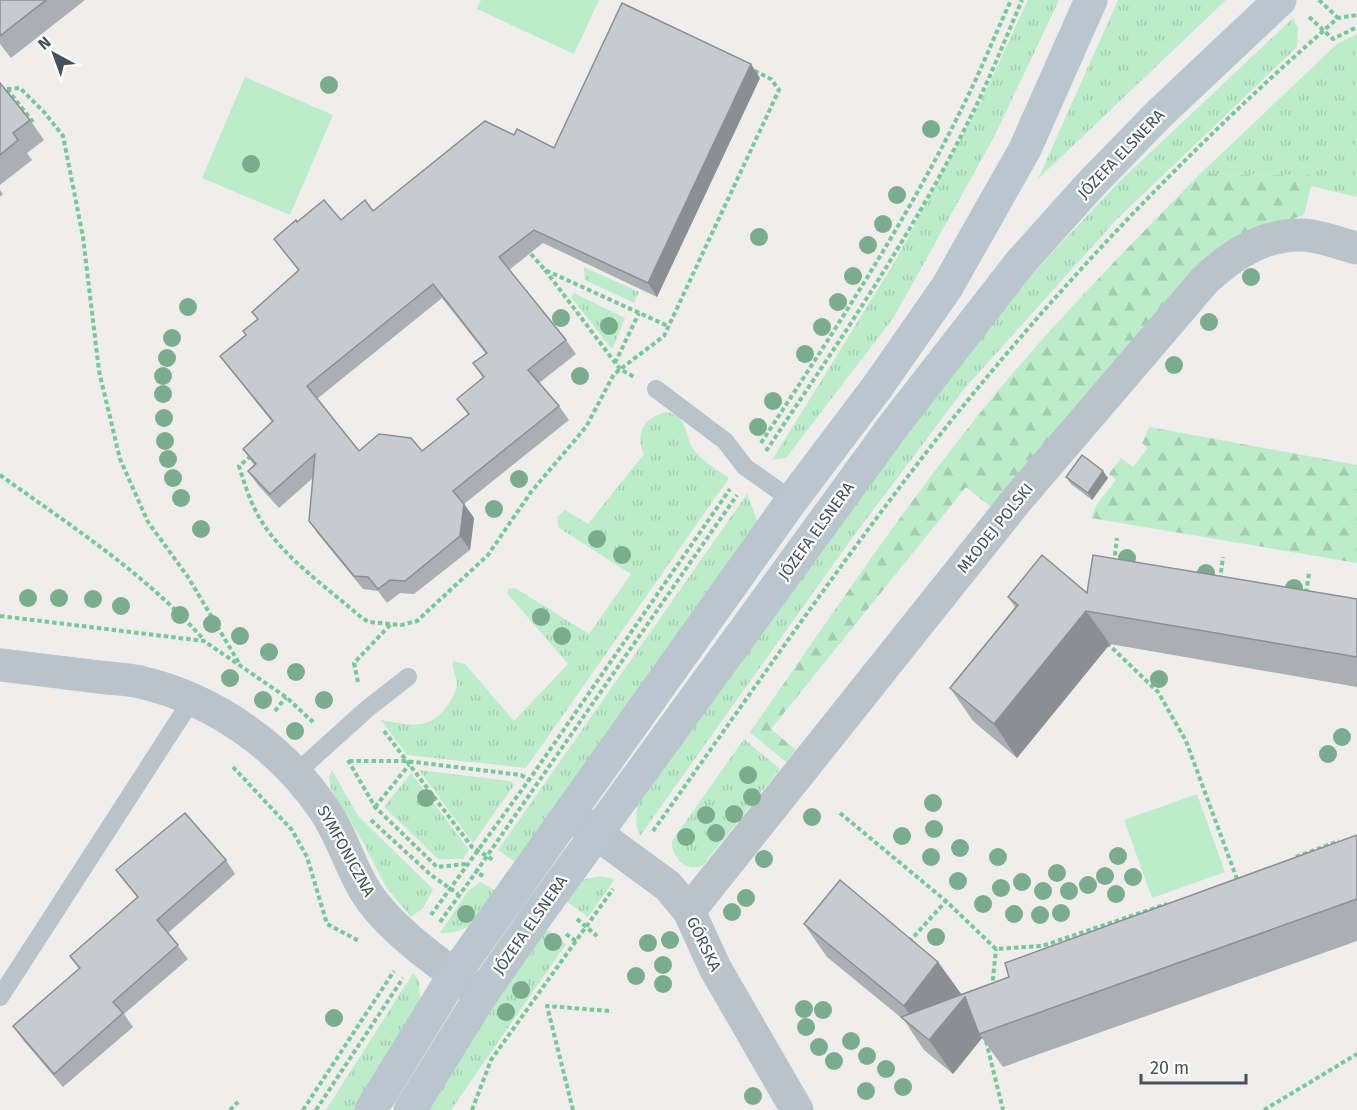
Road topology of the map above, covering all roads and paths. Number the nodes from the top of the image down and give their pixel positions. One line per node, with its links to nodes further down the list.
1 (1011, 0): 22 (path)
2 (1091, 0): 24 (street, JÓZEFA ELSNERA)
3 (1319, 0): 6 (path)
4 (1293, 8): 8 (path); 47 (street, JÓZEFA ELSNERA)
5 (1357, 15): 6 (path)
6 (1338, 18): 8 (path)
7 (1357, 27): 8 (path)
8 (1323, 31): 51 (path)
9 (741, 64): 17 (path)
10 (7, 89): 11 (path); 12 (path); 34 (path)
11 (0, 91)
12 (33, 122)
13 (1357, 248): 62 (street, MŁODEJ POLSKI)
14 (531, 254): 15 (path)
15 (545, 270): 16 (path); 18 (path)
16 (639, 313): 17 (path); 18 (path)
17 (668, 326): 19 (path)
18 (615, 363): 19 (path)
19 (620, 369): 31 (path)
20 (656, 389): 22 (lane)
21 (256, 453): 31 (path)
22 (746, 467): 24 (lane); 42 (path)
23 (0, 476): 33 (path)
24 (792, 500): 45 (street, JÓZEFA ELSNERA)
25 (1117, 538): 27 (path)
26 (1223, 557): 29 (path)
27 (1113, 573)
28 (1309, 573): 30 (path)
29 (1219, 586)
30 (1306, 596)
31 (392, 624): 38 (path)
32 (1107, 633): 56 (path)
33 (204, 641)
34 (239, 663)
35 (0, 665): 37 (street, SYMFONICZNA)
36 (408, 677): 38 (lane)
37 (191, 700): 41 (street, SYMFONICZNA); 72 (lane)
38 (367, 709): 40 (path); 41 (lane)
39 (348, 761): 40 (path)
40 (408, 763): 42 (path); 43 (path); 49 (path)
41 (296, 773): 66 (street, SYMFONICZNA)
42 (529, 780): 49 (path)
43 (375, 807)
44 (840, 813): 60 (path)
45 (570, 814): 47 (street, GÓRSKA); 70 (street, JÓZEFA ELSNERA)
46 (368, 817): 58 (path)
47 (596, 833): 51 (street, GÓRSKA); 71 (street, JÓZEFA ELSNERA)
48 (1347, 838): 50 (path)
49 (478, 849): 58 (path)
50 (1307, 853): 52 (path); 53 (path)
51 (633, 859): 62 (street, GÓRSKA); 83 (path)
52 (1288, 860)
53 (1311, 862)
54 (476, 872): 59 (path)
55 (1243, 877): 56 (path)
56 (1237, 879): 57 (path)
57 (1227, 882)
58 (449, 888): 59 (path); 66 (path)
59 (458, 894): 66 (path)
60 (946, 901): 68 (path); 69 (path)
61 (1170, 903): 63 (path)
62 (689, 911): 85 (street, GÓRSKA)
63 (1131, 916): 64 (path); 65 (path)
64 (1134, 926)
65 (1074, 934): 67 (path); 69 (path)
66 (418, 945): 70 (street, SYMFONICZNA); 79 (path); 80 (path)
67 (1077, 945)
68 (904, 947)
69 (996, 949): 73 (path)
70 (454, 975): 71 (street, SYMFONICZNA); 81 (street, JÓZEFA ELSNERA)
71 (482, 994): 82 (street, JÓZEFA ELSNERA)
72 (0, 997)
73 (991, 997)
74 (610, 1011): 84 (path)
75 (985, 1040): 86 (path)
76 (1357, 1054): 87 (path)
77 (238, 1102): 78 (path)
78 (230, 1110)
79 (303, 1110)
80 (316, 1110)
81 (371, 1110)
82 (410, 1110)
83 (472, 1110)
84 (573, 1110)
85 (797, 1110)
86 (1003, 1110)
87 (1264, 1110)

